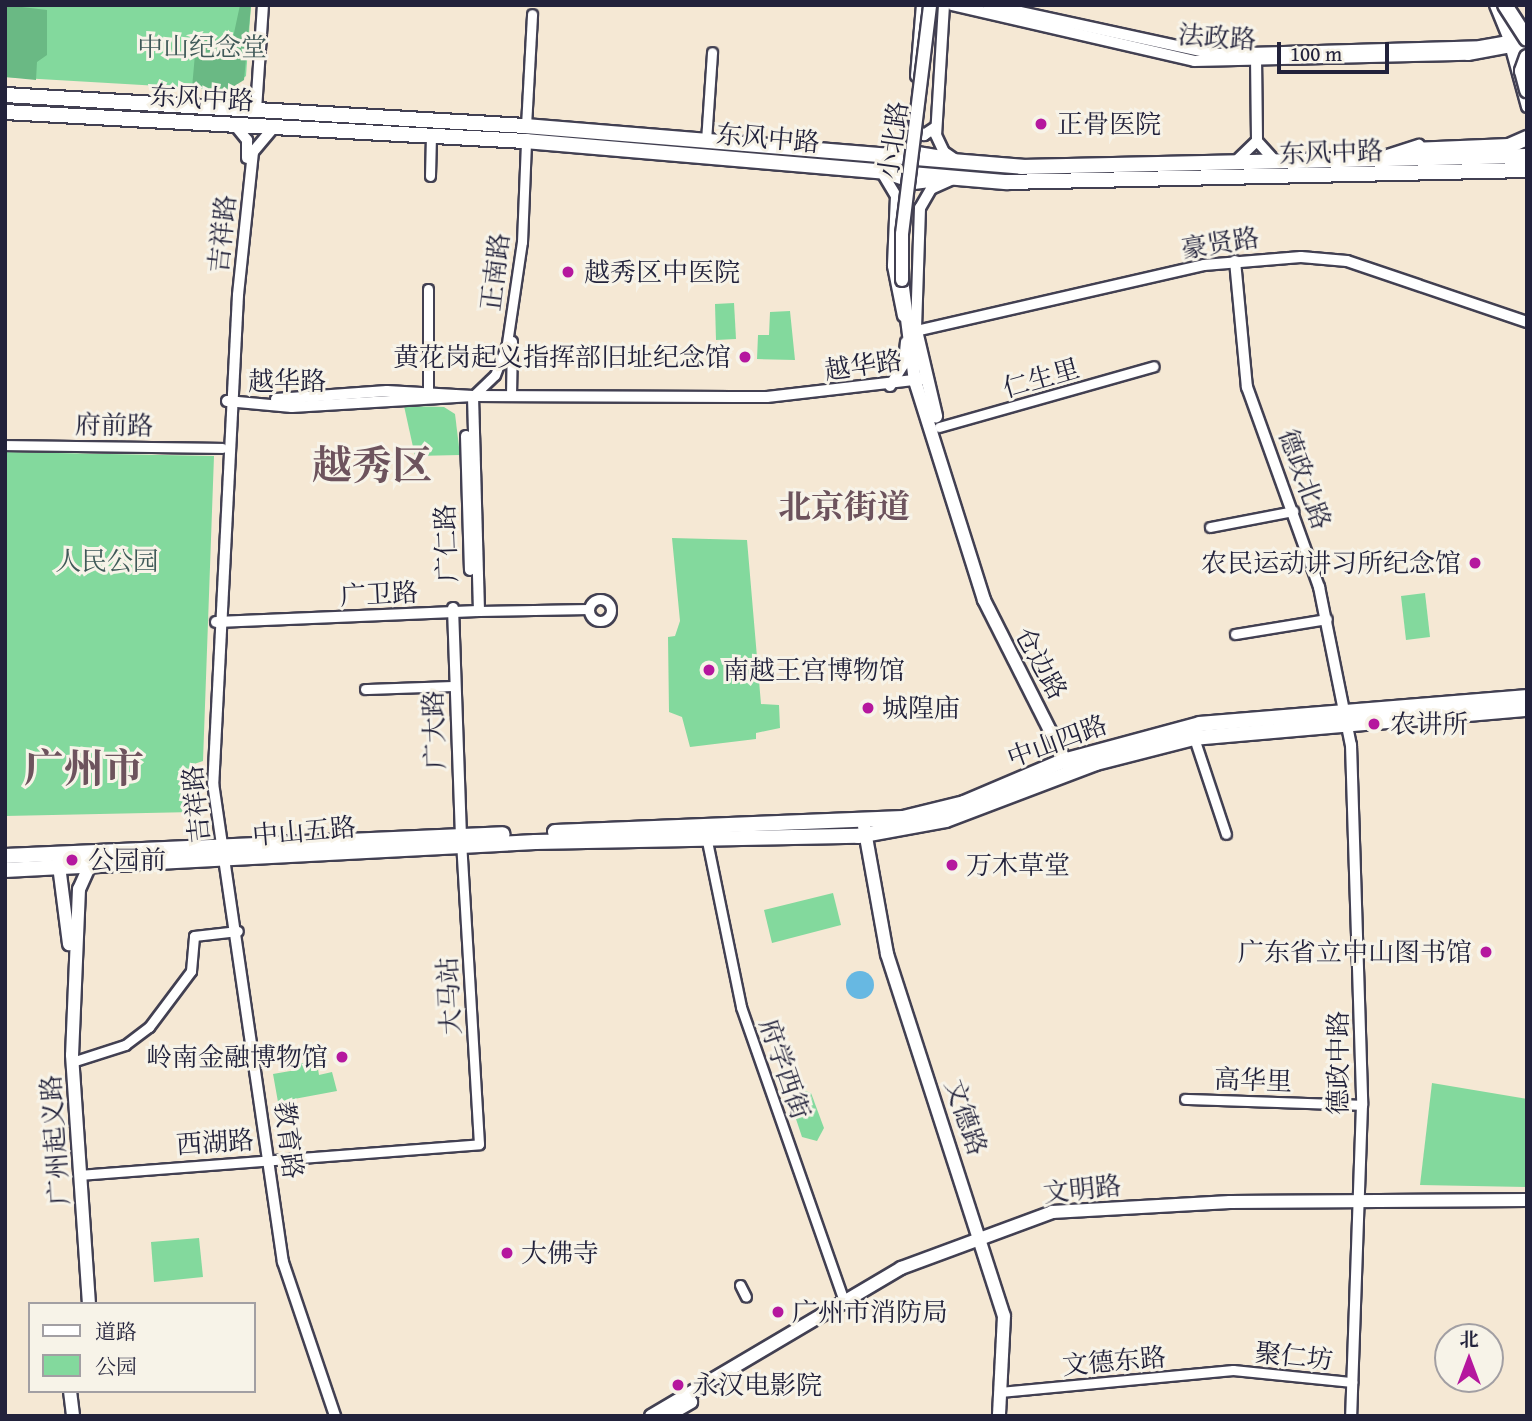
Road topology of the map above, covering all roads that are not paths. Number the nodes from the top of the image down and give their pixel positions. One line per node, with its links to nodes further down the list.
1 (263, 5): 20 (street)
2 (922, 5): 24 (street, 小北路)
3 (930, 5): 47 (main road, 小北路, bridge)
4 (936, 5): 47 (main road, 小北路)
5 (944, 5): 26 (street, 小北路)
6 (951, 5): 15 (street, 法政路)
7 (988, 5): 15 (street, 法政路)
8 (1496, 5): 12 (main road)
9 (1511, 8): 11 (main road); 12 (main road, bridge)
10 (532, 14): 23 (street)
11 (1527, 28)
12 (1519, 42): 15 (street, 法政路); 16 (main road); 19 (street)
13 (712, 52): 31 (street)
14 (1527, 57): 17 (main road, bridge)
15 (1256, 59): 32 (street)
16 (1527, 79)
17 (1527, 90)
18 (6, 95): 20 (main road, 东风中路)
19 (1527, 107)
20 (256, 110): 23 (main road, 东风中路)
21 (5, 112): 22 (main road, 东风中路)
22 (234, 124): 25 (main road, 东风中路); 59 (street, 吉祥路)
23 (526, 126): 31 (main road, 东风中路)
24 (911, 126): 26 (street); 34 (street, 小北路)
25 (274, 127): 28 (main road, 东风中路); 59 (street, 吉祥路)
26 (936, 127): 38 (street, 小北路)
27 (1527, 130): 36 (street)
28 (431, 135): 30 (main road, 东风中路); 42 (street)
29 (1527, 138): 36 (main road)
30 (526, 141): 41 (main road, 东风中路); 49 (street, 正南路)
31 (706, 141): 34 (main road, 东风中路)
32 (1257, 141): 37 (street); 39 (street)
33 (1527, 147): 35 (main road)
34 (871, 156): 38 (main road, 东风中路)
35 (1520, 156): 36 (main road, 东风中路)
36 (1376, 158): 37 (main road, 东风中路)
37 (1276, 162): 39 (main road, 东风中路)
38 (962, 163): 39 (main road, 东风中路)
39 (1233, 163)
40 (1527, 170): 43 (main road, 东风中路)
41 (881, 171): 43 (main road, 东风中路); 44 (street, 仓边路)
42 (430, 176)
43 (961, 178): 45 (street)
44 (896, 204): 45 (street); 51 (street, 仓边路)
45 (920, 208): 51 (street, 仓边路)
46 (1235, 261): 50 (street, 豪贤路); 51 (street, 豪贤路); 63 (street, 德政北路)
47 (905, 279): 51 (main road, 仓边路)
48 (428, 289): 55 (street)
49 (512, 311): 56 (street, 正南路); 57 (street)
50 (1527, 322)
51 (911, 328): 53 (main road, 仓边路); 54 (street)
52 (1154, 366): 60 (street, 仁生里)
53 (920, 379): 54 (street, 越华路); 58 (main road, 仓边路); 60 (main road, 仓边路)
54 (890, 386): 57 (street, 越华路); 58 (street)
55 (428, 391): 56 (street, 越华路); 59 (street, 越华路)
56 (473, 396): 57 (street, 越华路); 59 (street, 越华路); 65 (street, 广仁路)
57 (511, 396)
58 (921, 399): 77 (main road, 仓边路)
59 (229, 400): 62 (street, 吉祥路); 69 (street, 吉祥路)
60 (939, 426): 77 (main road, 仓边路)
61 (5, 445): 62 (street, 府前路)
62 (222, 448): 69 (street, 吉祥路)
63 (1293, 511): 64 (street); 68 (street, 德政北路)
64 (1210, 527)
65 (475, 609): 66 (street, 广卫路); 67 (street, 广卫路)
66 (590, 609)
67 (453, 611): 69 (street, 广卫路); 71 (street, 广大路)
68 (1327, 619): 70 (street); 75 (street, 德政北路)
69 (219, 621): 83 (street, 吉祥路)
70 (1235, 634)
71 (455, 686): 72 (street); 81 (street, 广大路)
72 (365, 688)
73 (1527, 697): 75 (main road, 中山四路)
74 (1527, 709): 75 (main road, 中山四路)
75 (1348, 718): 76 (main road, 中山四路); 77 (main road, 中山四路); 94 (street, 德政中路)
76 (1194, 738): 77 (main road, 中山四路); 79 (street)
77 (1069, 764): 78 (main road, 中山四路)
78 (862, 830): 80 (main road, 中山四路); 82 (main road, 中山四路); 101 (main road, 文德路)
79 (1226, 834)
80 (607, 836): 81 (main road, 中山五路); 82 (main road, 中山四路)
81 (461, 841): 83 (main road, 中山五路); 86 (main road, 中山五路); 95 (street, 大马站)
82 (707, 841): 105 (street, 府学西街)
83 (218, 847): 84 (main road, 中山五路); 86 (street, 吉祥路)
84 (55, 853): 85 (main road, 中山五路); 88 (main road, 广州起义路)
85 (5, 856)
86 (226, 862): 87 (main road, 中山五路); 90 (street, 教育路)
87 (89, 867): 88 (main road, 中山五路); 91 (main road, 广州起义路)
88 (62, 868): 89 (main road, 中山五路); 91 (main road, 广州起义路)
89 (5, 870)
90 (238, 931): 92 (street); 96 (street, 教育路)
91 (72, 972): 92 (main road, 广州起义路)
92 (72, 1062): 97 (main road, 广州起义路)
93 (1185, 1099): 94 (street, 高华里)
94 (1362, 1105): 99 (street, 德政中路)
95 (479, 1143): 96 (street, 西湖路)
96 (268, 1159): 97 (street, 西湖路); 111 (street, 教育路)
97 (80, 1175): 104 (main road, 广州起义路)
98 (1527, 1200): 99 (main road, 文明路)
99 (1357, 1205): 100 (main road, 文明路); 101 (main road, 文明路); 107 (street, 德政中路)
100 (1527, 1208)
101 (978, 1242): 105 (main road, 文明路); 108 (main road, 文德路); 114 (main road, 文德路)
102 (740, 1285): 103 (street)
103 (746, 1297)
104 (89, 1302)
105 (844, 1302): 112 (main road, 文明路); 113 (main road, 文明路)
106 (1233, 1370): 107 (street, 聚仁坊); 108 (street, 文德东路)
107 (1352, 1382): 116 (street, 德政中路)
108 (1000, 1392): 115 (main road, 文德路)
109 (70, 1393): 110 (main road)
110 (72, 1416)
111 (335, 1416)
112 (651, 1416)
113 (667, 1416)
114 (992, 1416)
115 (999, 1416)
116 (1351, 1416)

